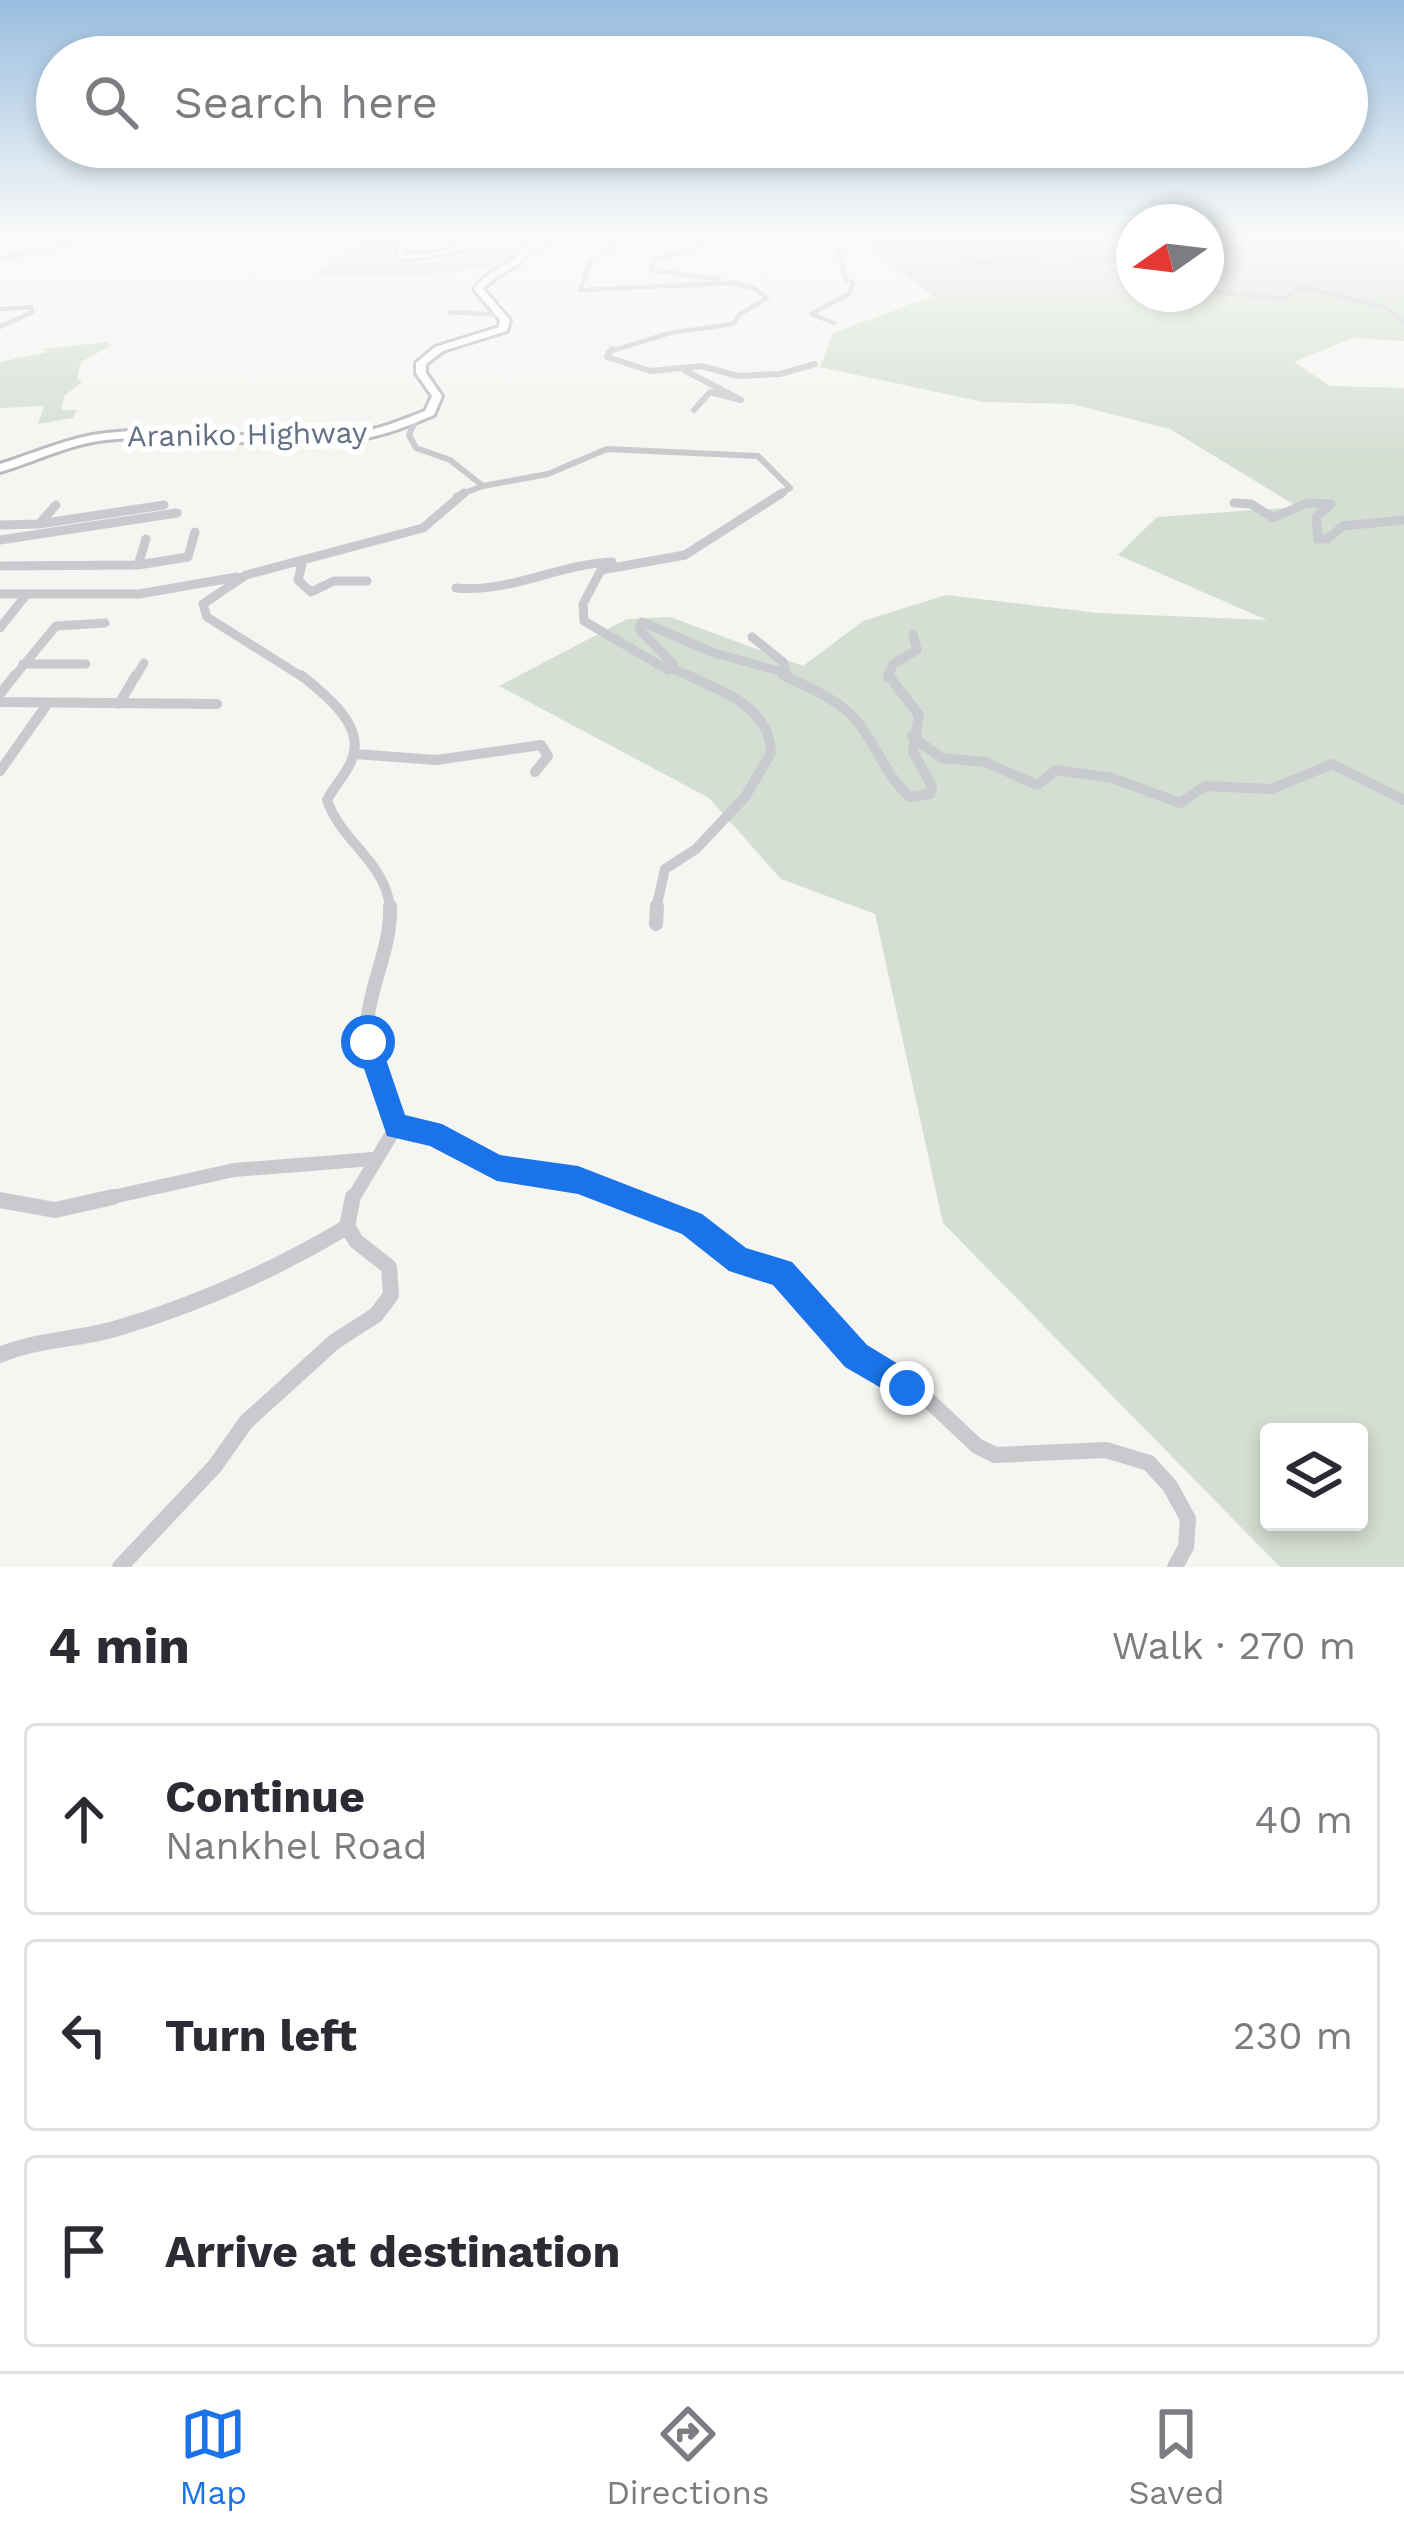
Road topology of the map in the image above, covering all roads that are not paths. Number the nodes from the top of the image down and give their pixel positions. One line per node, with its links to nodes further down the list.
1 (32, 310): 8 (street)
2 (497, 310): 6 (highway)
3 (748, 310): 10 (street)
4 (818, 310): 7 (street)
5 (450, 312): 6 (street)
6 (501, 315): 12 (highway, Araniko Highway)
7 (834, 323)
8 (2, 324)
9 (814, 364): 10 (street)
10 (651, 371): 11 (street)
11 (694, 410)
12 (416, 421): 13 (highway, Araniko Highway); 14 (street)
13 (0, 468)
14 (482, 486): 25 (street); 26 (street)
15 (1234, 503): 19 (street)
16 (56, 505): 20 (street)
17 (164, 505): 20 (street)
18 (177, 512): 24 (street)
19 (1404, 520)
20 (39, 524): 21 (street)
21 (0, 525)
22 (195, 532): 27 (street)
23 (146, 539): 27 (street)
24 (0, 540)
25 (303, 561): 29 (street); 30 (street)
26 (621, 563): 32 (street); 43 (street)
27 (138, 565): 28 (street)
28 (0, 566)
29 (246, 575): 31 (street); 35 (street)
30 (367, 581)
31 (190, 584): 34 (street); 35 (street)
32 (456, 588)
33 (0, 594): 34 (street)
34 (27, 594): 37 (street)
35 (203, 604): 50 (street)
36 (105, 623): 41 (street)
37 (0, 628)
38 (913, 634): 49 (street)
39 (752, 638): 44 (street)
40 (144, 663): 47 (street)
41 (23, 664): 42 (street); 45 (street)
42 (86, 664)
43 (673, 669): 44 (street); 54 (street)
44 (782, 674): 49 (street)
45 (0, 698): 46 (street)
46 (48, 703): 47 (street); 51 (street)
47 (119, 704): 48 (street)
48 (218, 704)
49 (912, 736): 53 (street)
50 (355, 754): 52 (street); 55 (street)
51 (0, 771)
52 (535, 772)
53 (1404, 800)
54 (656, 924)
55 (396, 1127): 56 (street); 61 (street)
56 (374, 1159): 57 (street); 58 (street)
57 (0, 1200)
58 (347, 1227): 59 (street); 60 (street)
59 (0, 1355)
60 (120, 1567)
61 (1175, 1567)

